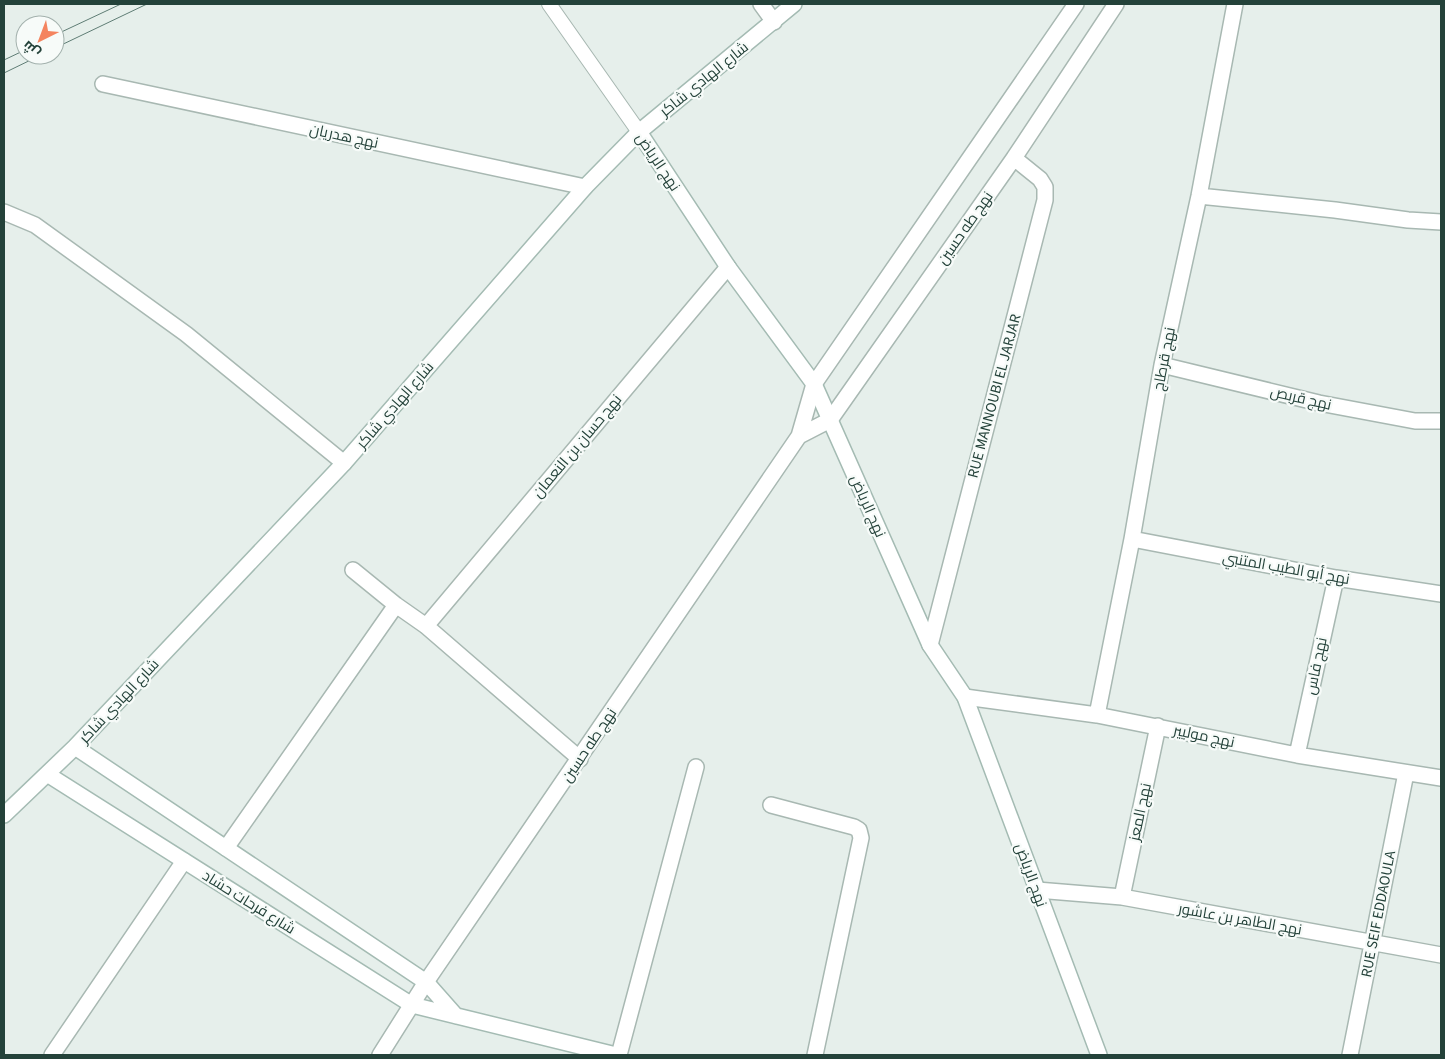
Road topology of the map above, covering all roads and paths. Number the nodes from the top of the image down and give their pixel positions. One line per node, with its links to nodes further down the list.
1 (549, 4): 9 (lane, نهج الرياض)
2 (761, 4): 7 (street)
3 (794, 4): 7 (street, شارع الهادي شاكر)
4 (1076, 4): 17 (street, نهج طه حسين)
5 (1116, 4): 10 (street, نهج طه حسين)
6 (1235, 4): 12 (street, نهج قرطاج)
7 (774, 22): 9 (street, شارع الهادي شاكر)
8 (102, 84): 11 (street, نهج هدريان)
9 (638, 132): 11 (street, شارع الهادي شاكر); 15 (street, نهج الرياض)
10 (1014, 158): 18 (street, نهج طه حسين); 28 (street, RUE MANNOUBI EL JARJAR)
11 (585, 187): 21 (street, شارع الهادي شاكر)
12 (1199, 196): 14 (street); 16 (street, نهج قرطاج)
13 (4, 212): 21 (street)
14 (1441, 222)
15 (728, 267): 17 (street, نهج الرياض); 27 (street, نهج حسان بن النعمان)
16 (1162, 365): 19 (street, نهج قربص); 22 (street, نهج قرطاج)
17 (814, 384): 18 (street, نهج الرياض); 20 (street, نهج طه حسين)
18 (830, 420): 20 (street, نهج طه حسين); 28 (street, نهج الرياض)
19 (1441, 421)
20 (800, 436): 34 (street, نهج طه حسين)
21 (344, 463): 32 (street, شارع الهادي شاكر)
22 (1132, 539): 24 (street, نهج أبو الطيب المتنبي); 30 (street, نهج قرطاج)
23 (353, 570): 26 (street)
24 (1336, 578): 25 (street, نهج أبو الطيب المتنبي); 33 (street, نهج فاس)
25 (1441, 594)
26 (396, 605): 27 (street); 41 (street)
27 (426, 626): 34 (street)
28 (930, 645): 29 (street, نهج الرياض)
29 (965, 697): 30 (street, نهج موليير); 43 (street, نهج الرياض)
30 (1097, 715): 31 (street, نهج موليير)
31 (1158, 726): 33 (street, نهج موليير); 44 (street, نهج المعز)
32 (75, 747): 37 (street, شارع الهادي شاكر); 41 (street, شارع فرحات حشاد)
33 (1297, 755): 36 (street, نهج موليير)
34 (580, 758): 47 (street, نهج طه حسين)
35 (696, 767): 52 (street)
36 (1406, 773): 38 (street, نهج موليير); 45 (street, RUE SEIF EDDAOULA)
37 (47, 774): 40 (street, شارع الهادي شاكر); 42 (street, شارع فرحات حشاد)
38 (1441, 778)
39 (771, 805): 53 (street)
40 (4, 815)
41 (226, 848): 47 (street, شارع فرحات حشاد)
42 (184, 861): 48 (street, شارع فرحات حشاد); 50 (street)
43 (1037, 890): 44 (street, نهج الطاهر بن عاشور); 54 (street, نهج الرياض)
44 (1122, 897): 45 (street, نهج الطاهر بن عاشور)
45 (1372, 943): 46 (street, نهج الطاهر بن عاشور); 55 (street, RUE SEIF EDDAOULA)
46 (1441, 955)
47 (426, 982): 48 (street, نهج طه حسين); 49 (street, شارع فرحات حشاد)
48 (412, 1005): 49 (street, شارع فرحات حشاد); 51 (street, نهج طه حسين)
49 (456, 1016): 52 (street, شارع فرحات حشاد)
50 (52, 1055)
51 (380, 1055)
52 (618, 1055)
53 (816, 1055)
54 (1099, 1055)
55 (1350, 1055)

